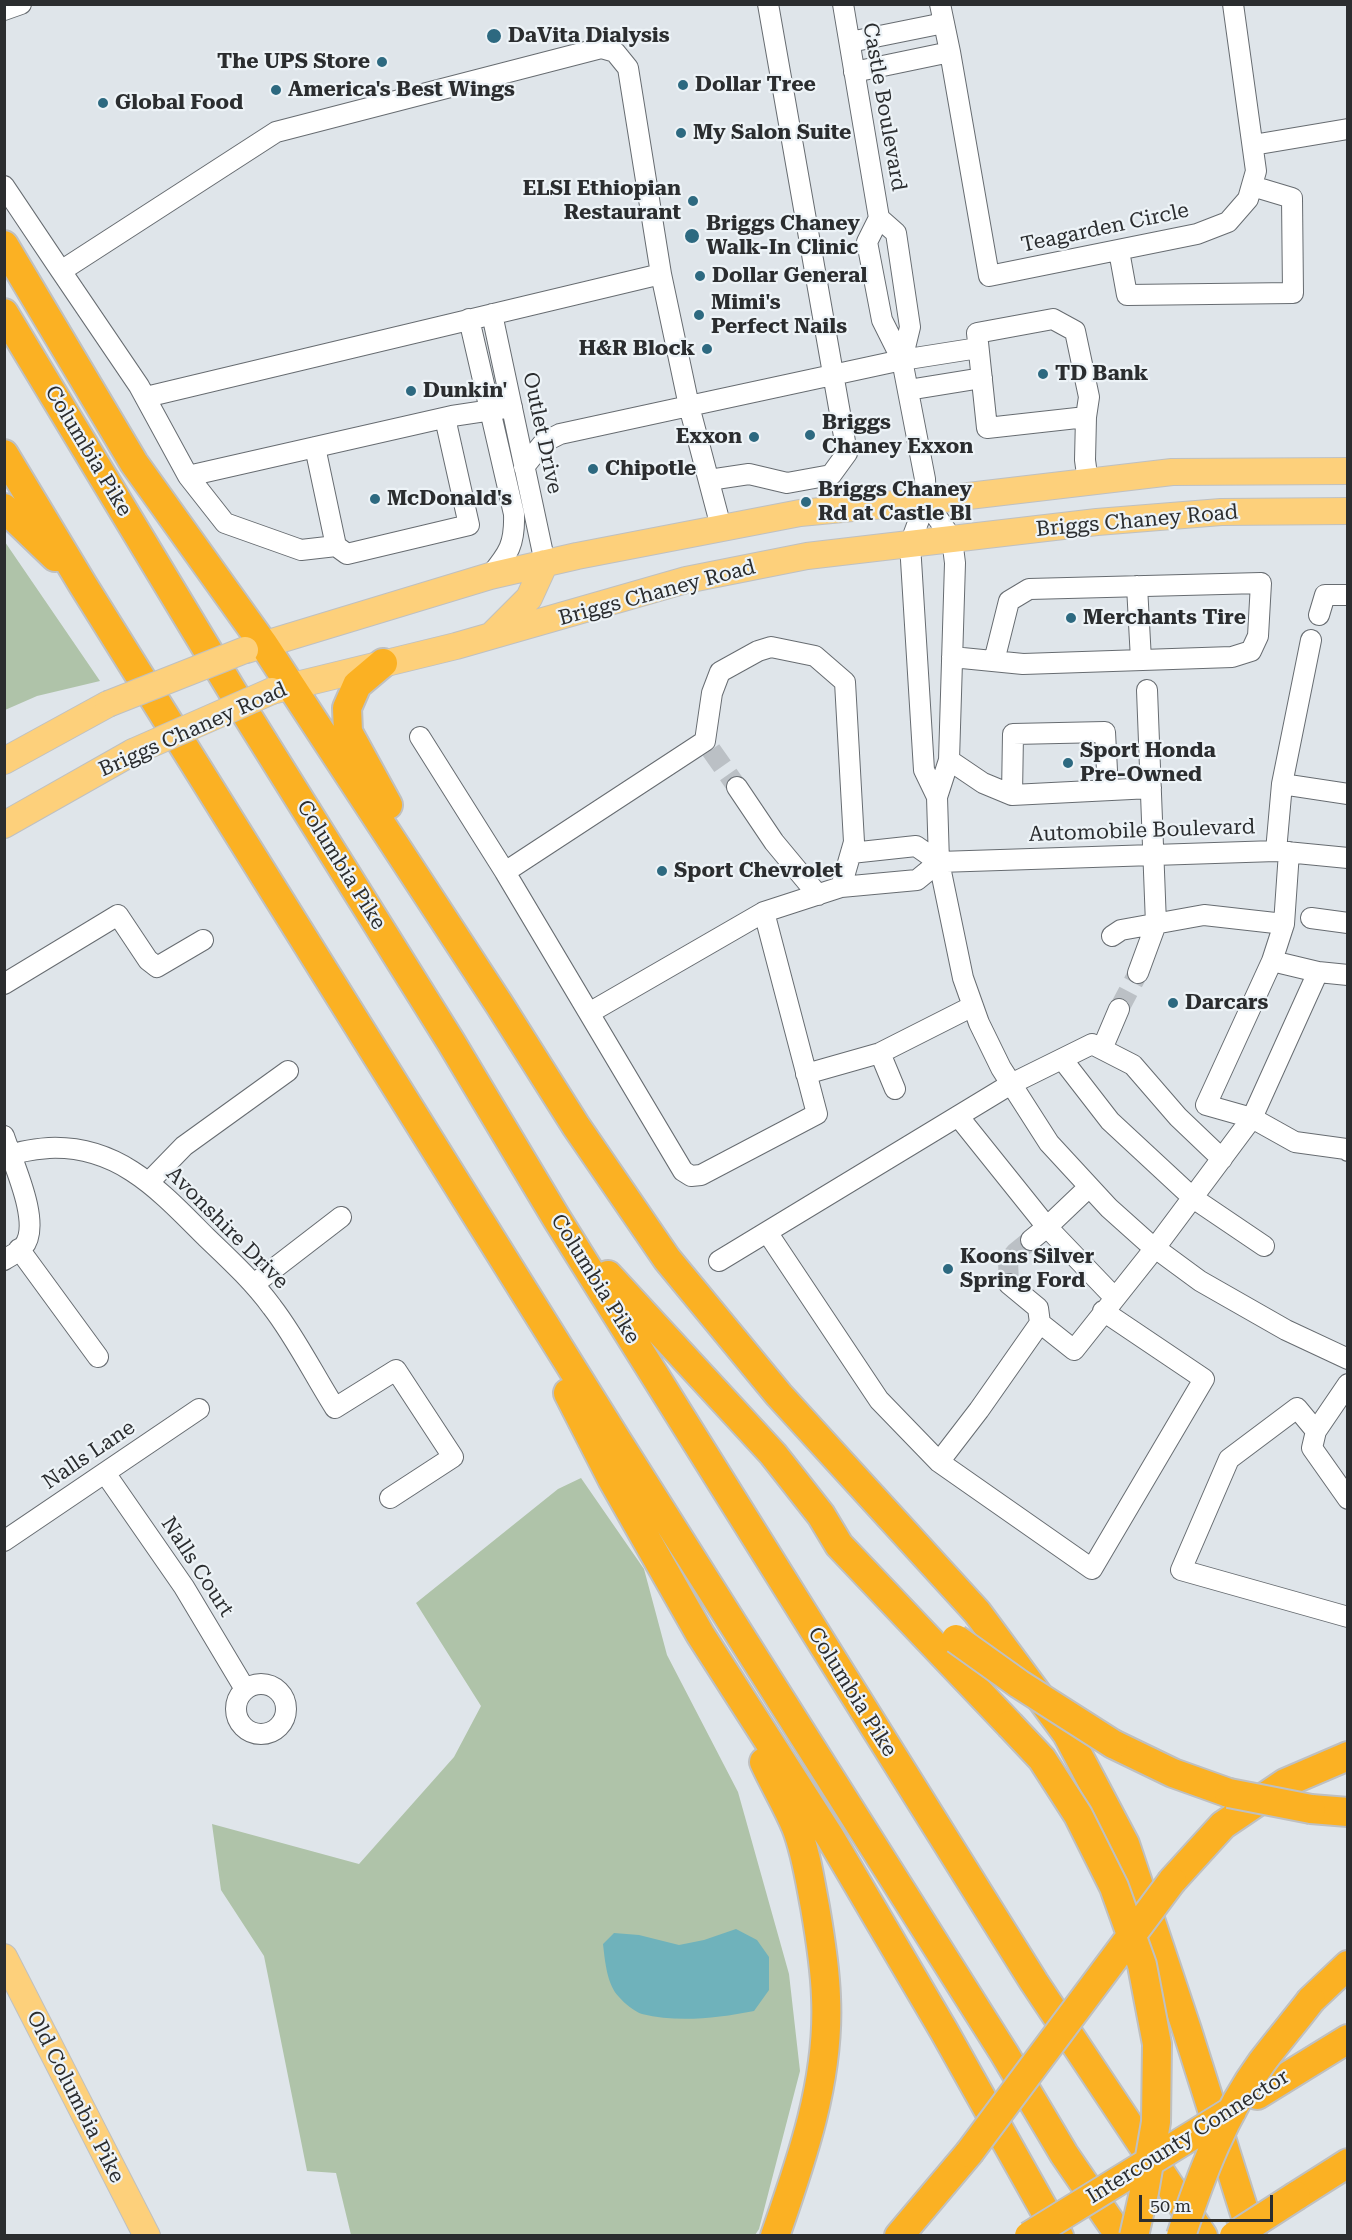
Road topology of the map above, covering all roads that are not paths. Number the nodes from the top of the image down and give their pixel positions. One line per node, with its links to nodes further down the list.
1 (21, 4): 5 (street)
2 (768, 4): 24 (street)
3 (843, 4): 7 (street, Castle Boulevard)
4 (1233, 4): 11 (street, Teagarden Circle)
5 (4, 10)
6 (942, 14): 7 (street, Teagarden Circle); 8 (street, Teagarden Circle)
7 (850, 42): 9 (street, Castle Boulevard)
8 (950, 52): 9 (street); 16 (street, Teagarden Circle)
9 (854, 72): 14 (street, Castle Boulevard)
10 (1347, 129): 11 (street)
11 (1253, 145): 13 (street, Teagarden Circle)
12 (4, 186): 17 (street)
13 (1252, 186): 16 (street, Teagarden Circle); 16 (street)
14 (879, 218): 23 (street, Castle Boulevard); 23 (street, Castle Boulevard)
15 (4, 245): 55 (highway)
16 (1119, 251)
17 (62, 271): 18 (street); 27 (street)
18 (661, 274): 20 (street); 28 (street)
19 (4, 313): 116 (highway, Columbia Pike)
20 (492, 314): 21 (street); 29 (street, Outlet Drive)
21 (469, 319): 27 (street); 30 (street)
22 (978, 348): 23 (street); 25 (street); 31 (street)
23 (902, 360): 24 (street); 26 (street, Castle Boulevard)
24 (833, 375): 28 (street); 38 (street)
25 (982, 378): 26 (street); 31 (street)
26 (908, 390): 40 (street, Castle Boulevard)
27 (146, 398): 37 (street)
28 (689, 406): 35 (street); 38 (street)
29 (512, 407): 30 (street); 35 (street, Outlet Drive)
30 (490, 411): 32 (street); 48 (street)
31 (1086, 417): 39 (street)
32 (445, 418): 33 (street); 46 (street)
33 (315, 447): 37 (street); 46 (street)
34 (4, 454): 49 (highway)
35 (524, 467): 47 (street, Outlet Drive)
36 (1347, 471): 39 (main road, Briggs Chaney Road)
37 (188, 476): 46 (street)
38 (709, 480): 43 (street)
39 (1088, 482): 40 (main road, Briggs Chaney Road)
40 (926, 501): 43 (main road, Briggs Chaney Road); 44 (street); 45 (street)
41 (4, 508): 49 (highway)
42 (1347, 512): 44 (main road, Briggs Chaney Road)
43 (721, 527): 47 (main road, Briggs Chaney Road)
44 (952, 539): 45 (main road, Briggs Chaney Road); 56 (street)
45 (910, 544): 53 (main road, Briggs Chaney Road); 71 (street)
46 (336, 546)
47 (545, 563): 48 (main road, Briggs Chaney Road); 53 (main road)
48 (490, 576): 55 (main road, Briggs Chaney Road)
49 (83, 585): 118 (highway)
50 (1137, 586): 57 (street); 57 (street); 58 (street)
51 (1347, 595): 52 (street)
52 (1319, 615)
53 (490, 637): 59 (main road, Briggs Chaney Road)
54 (1311, 640): 65 (street)
55 (255, 647): 60 (highway); 64 (main road, Briggs Chaney Road, bridge)
56 (952, 657): 58 (street); 63 (street)
57 (1141, 660): 58 (street)
58 (994, 661)
59 (383, 663): 60 (main road, Briggs Chaney Road); 93 (highway)
60 (281, 688): 72 (main road, Briggs Chaney Road, bridge); 93 (highway)
61 (1147, 690): 67 (street)
62 (420, 737): 78 (street)
63 (949, 760): 70 (street); 71 (street)
64 (4, 762)
65 (1282, 784): 69 (street); 73 (street)
66 (737, 788): 80 (street)
67 (1151, 788): 68 (street); 75 (street)
68 (1108, 790): 70 (street); 70 (street)
69 (1347, 794)
70 (1012, 795)
71 (938, 796): 77 (street)
72 (4, 825)
73 (1282, 852): 75 (street, Automobile Boulevard); 76 (street, Automobile Boulevard); 85 (street)
74 (850, 853): 77 (street); 78 (street); 79 (street)
75 (1154, 855): 77 (street, Automobile Boulevard); 84 (street)
76 (1347, 858)
77 (939, 862): 79 (street); 94 (street)
78 (506, 872): 96 (street)
79 (841, 887): 80 (street)
80 (818, 895): 81 (street)
81 (764, 912): 96 (street); 101 (street)
82 (1311, 918): 83 (street)
83 (1347, 923)
84 (1156, 924): 85 (street); 86 (street); 90 (street)
85 (1284, 924): 88 (street)
86 (1112, 936)
87 (203, 940): 92 (street)
88 (1272, 961): 89 (street); 104 (street)
89 (1318, 972): 91 (street); 107 (street)
90 (1138, 973)
91 (1347, 975)
92 (4, 984)
93 (499, 1004): 149 (highway)
94 (973, 1006): 98 (street); 102 (street)
95 (1119, 1008): 97 (street)
96 (589, 1013): 101 (street)
97 (1102, 1049): 99 (street); 106 (street)
98 (880, 1053): 101 (street); 103 (street)
99 (1062, 1059): 102 (street); 114 (street)
100 (288, 1071): 112 (street)
101 (806, 1074)
102 (1011, 1084): 105 (street); 113 (street)
103 (895, 1089)
104 (1206, 1105): 106 (street); 107 (street)
105 (958, 1116): 117 (street); 119 (street)
106 (1178, 1117): 111 (street)
107 (1252, 1118): 109 (street); 111 (street)
108 (4, 1136): 110 (street)
109 (1347, 1151)
110 (8, 1157): 112 (street, Avonshire Drive); 123 (street)
111 (1222, 1159): 114 (street)
112 (149, 1182): 125 (street, Avonshire Drive)
113 (1089, 1187): 117 (street); 122 (street)
114 (1192, 1198): 121 (street); 122 (street)
115 (340, 1217): 125 (street)
116 (557, 1219): 138 (highway); 160 (highway, Columbia Pike)
117 (1047, 1227): 120 (street); 127 (street)
118 (485, 1228): 141 (highway); 148 (highway)
119 (767, 1232): 124 (street); 134 (street)
120 (1031, 1240)
121 (1264, 1246)
122 (1155, 1248): 127 (street); 130 (street)
123 (12, 1255): 129 (street)
124 (719, 1261)
125 (254, 1284): 136 (street, Avonshire Drive)
126 (1009, 1284): 128 (street)
127 (1109, 1304): 128 (street); 134 (street)
128 (1040, 1323): 134 (street)
129 (98, 1357)
130 (1347, 1359)
131 (1347, 1384): 133 (street)
132 (200, 1409): 135 (street, Nalls Lane)
133 (1316, 1431): 137 (street); 140 (street)
134 (939, 1462)
135 (105, 1473): 139 (street, Nalls Lane); 142 (street, Nalls Court)
136 (390, 1498)
137 (1347, 1499)
138 (821, 1515): 144 (highway, bridge); 158 (highway, bridge)
139 (4, 1540)
140 (1347, 1617)
141 (700, 1634): 152 (highway); 155 (highway)
142 (245, 1689)
143 (1347, 1756): 153 (highway, bridge)
144 (1347, 1812)
145 (4, 1957): 151 (main road, Old Columbia Pike)
146 (1347, 1965): 159 (highway, bridge)
147 (1347, 2039): 154 (highway, Intercounty Connector, bridge)
148 (1004, 2054): 156 (highway); 157 (highway)
149 (1226, 2150): 162 (highway); 163 (highway)
150 (1347, 2163): 161 (highway, bridge)
151 (147, 2235)
152 (775, 2235)
153 (899, 2235)
154 (1029, 2235)
155 (1059, 2235)
156 (1101, 2235)
157 (1120, 2235)
158 (1134, 2235)
159 (1180, 2235)
160 (1203, 2235)
161 (1234, 2235)
162 (1252, 2235)
163 (1268, 2235)

